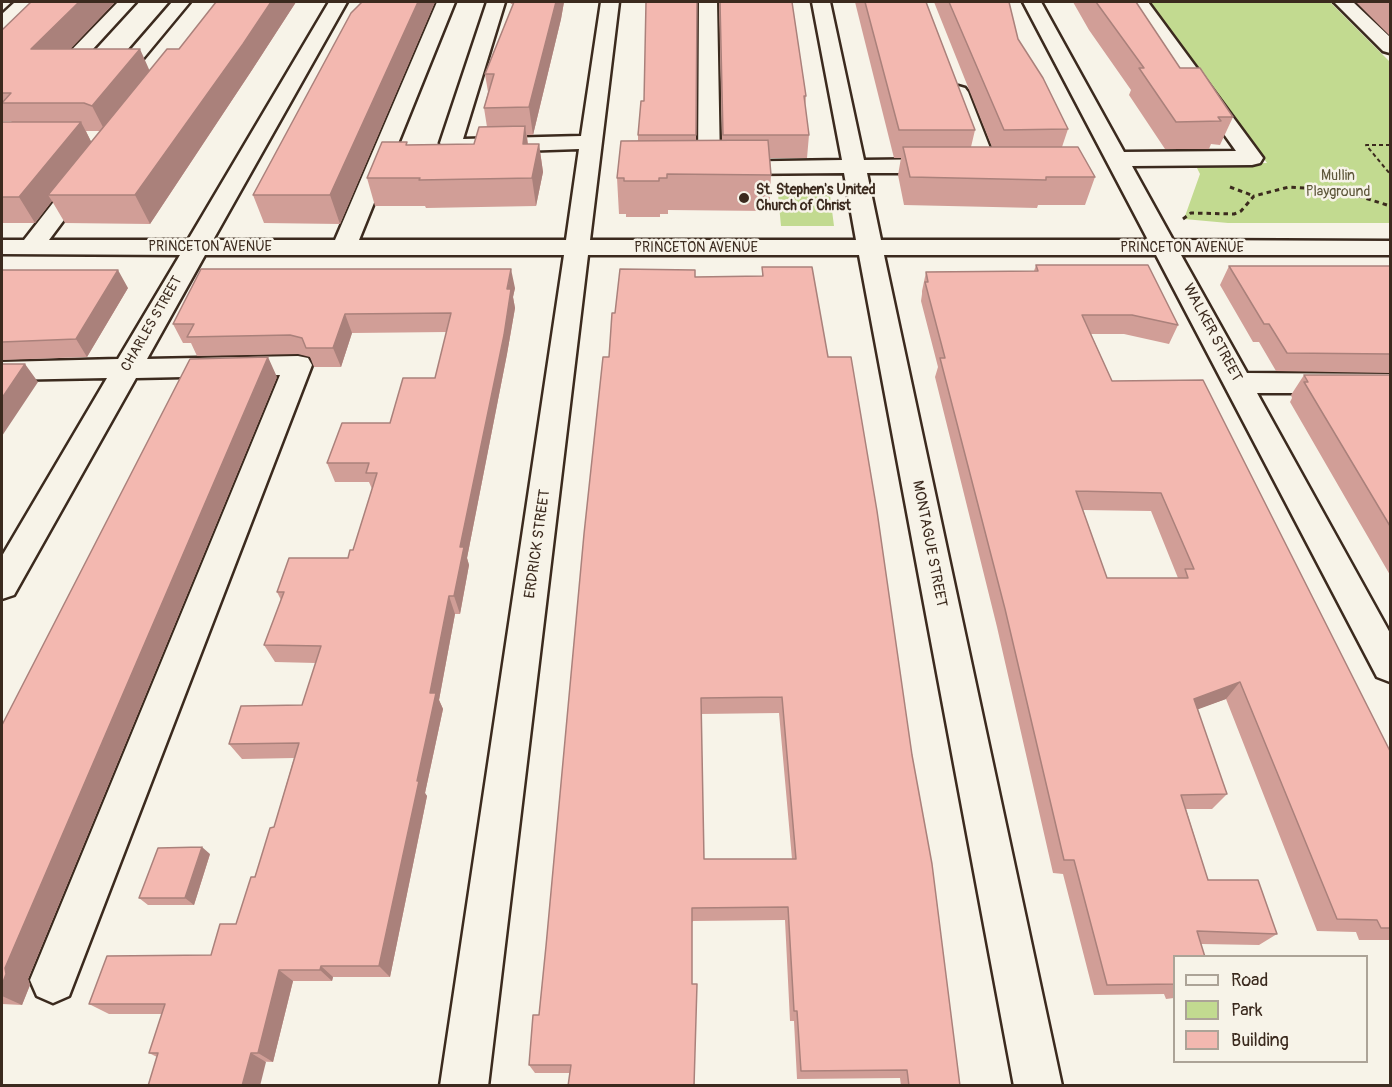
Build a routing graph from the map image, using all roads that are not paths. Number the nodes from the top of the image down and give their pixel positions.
1 (24, 2) edge
2 (127, 2) edge
3 (181, 2) edge
4 (338, 2) edge
5 (446, 2) edge
6 (496, 2) edge
7 (610, 2) edge
8 (708, 2) edge
9 (821, 2) edge
10 (1032, 2) edge
11 (1139, 2) edge
12 (1343, 2) edge
13 (2, 24) edge
14 (1390, 47) edge
15 (953, 78) edge
16 (597, 159) junction
17 (437, 160) edge
18 (97, 162) edge
19 (1113, 163) junction
20 (854, 166) junction
21 (986, 166) junction
22 (1009, 166) edge
23 (685, 167) edge
24 (709, 167) junction
25 (2, 247) edge
26 (31, 247) junction
27 (344, 247) junction
28 (579, 247) junction
29 (196, 248) junction
30 (1166, 248) junction
31 (1390, 248) edge
32 (870, 249) junction
33 (126, 369) junction
34 (2, 371) edge
35 (1238, 383) junction
36 (1390, 383) edge
37 (2, 585) edge
38 (1390, 666) edge
39 (53, 980) dead end
40 (464, 1086) edge
41 (1038, 1086) edge

1 - 13 street
2 - 3 street
4 - 29 street, CHARLES STREET
5 - 27 street
6 - 16 street
7 - 16 street, ERDRICK STREET
8 - 24 street
9 - 20 street, MONTAGUE STREET
10 - 19 street, WALKER STREET
11 - 19 street
12 - 14 street
15 - 21 street
16 - 17 street
16 - 28 street, ERDRICK STREET
18 - 26 street
19 - 30 street, WALKER STREET
20 - 21 street
20 - 24 street
20 - 32 street, MONTAGUE STREET
21 - 22 street
23 - 24 street
25 - 26 street, PRINCETON AVENUE
26 - 29 street, PRINCETON AVENUE
27 - 28 street, PRINCETON AVENUE
27 - 29 street, PRINCETON AVENUE
28 - 32 street, PRINCETON AVENUE
28 - 40 street, ERDRICK STREET
29 - 33 street, CHARLES STREET
30 - 31 street, PRINCETON AVENUE
30 - 32 street, PRINCETON AVENUE
30 - 35 street, WALKER STREET
32 - 41 street, MONTAGUE STREET
33 - 34 street
33 - 37 street, CHARLES STREET
33 - 39 street
35 - 36 street
35 - 38 street, WALKER STREET

